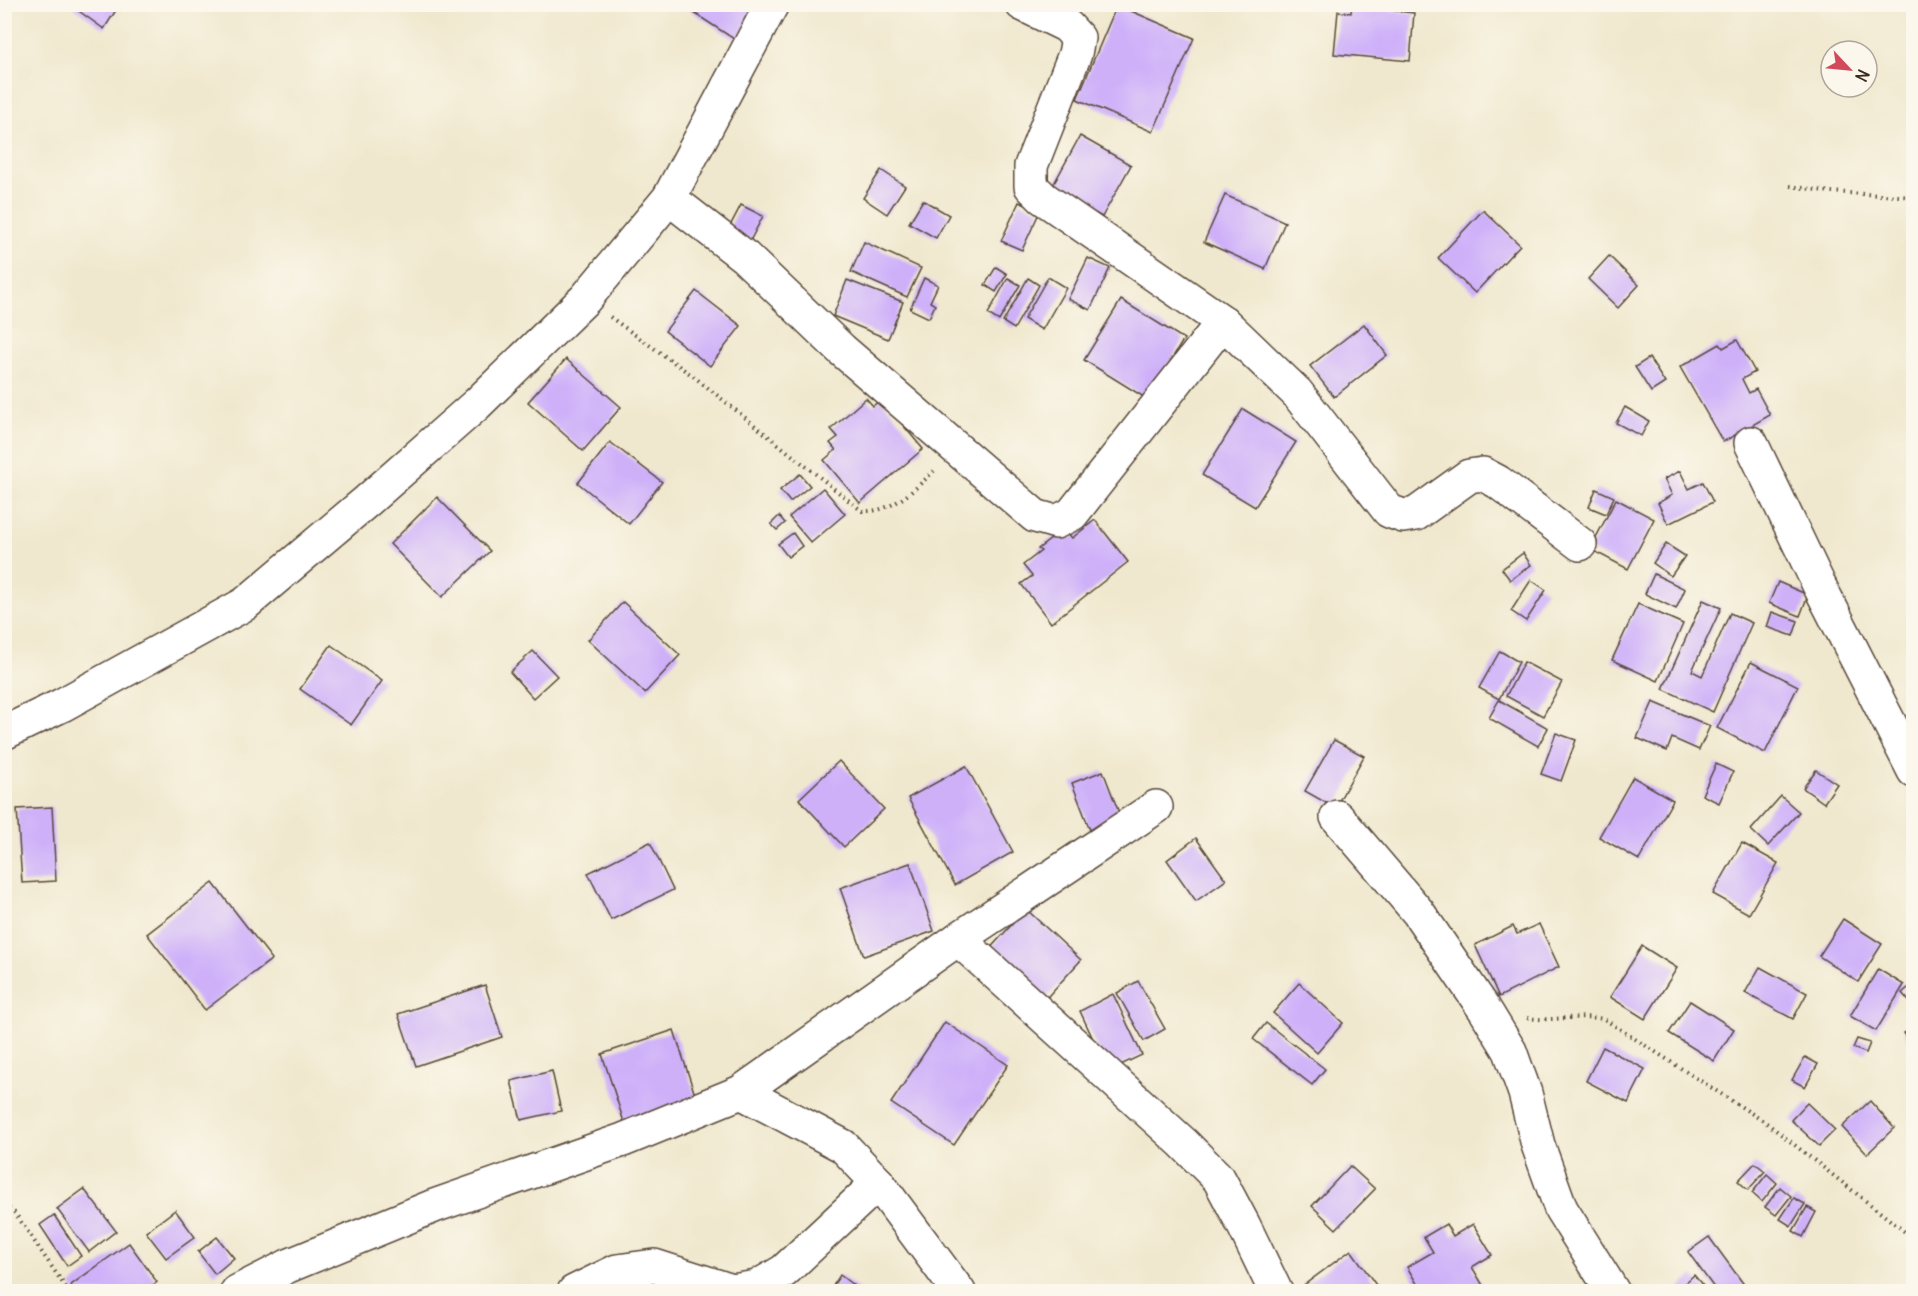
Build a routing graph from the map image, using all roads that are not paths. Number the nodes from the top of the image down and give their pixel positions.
1 (772, 4) edge
2 (1022, 4) edge
3 (669, 198) junction
4 (1223, 322) junction
5 (1751, 442) dead end
6 (1580, 544) dead end
7 (4, 733) edge
8 (1914, 771) edge
9 (1156, 807) dead end
10 (1337, 817) dead end
11 (958, 939) junction
12 (741, 1092) junction
13 (878, 1183) junction
14 (237, 1292) edge
15 (574, 1292) edge
16 (959, 1292) edge
17 (1276, 1292) edge
18 (1613, 1292) edge

1 - 3 street
2 - 4 street
3 - 4 street
3 - 7 street
4 - 6 street
5 - 8 street
9 - 11 street
10 - 18 street
11 - 12 street
11 - 17 street
12 - 13 street
12 - 14 street
13 - 15 street
13 - 16 street

